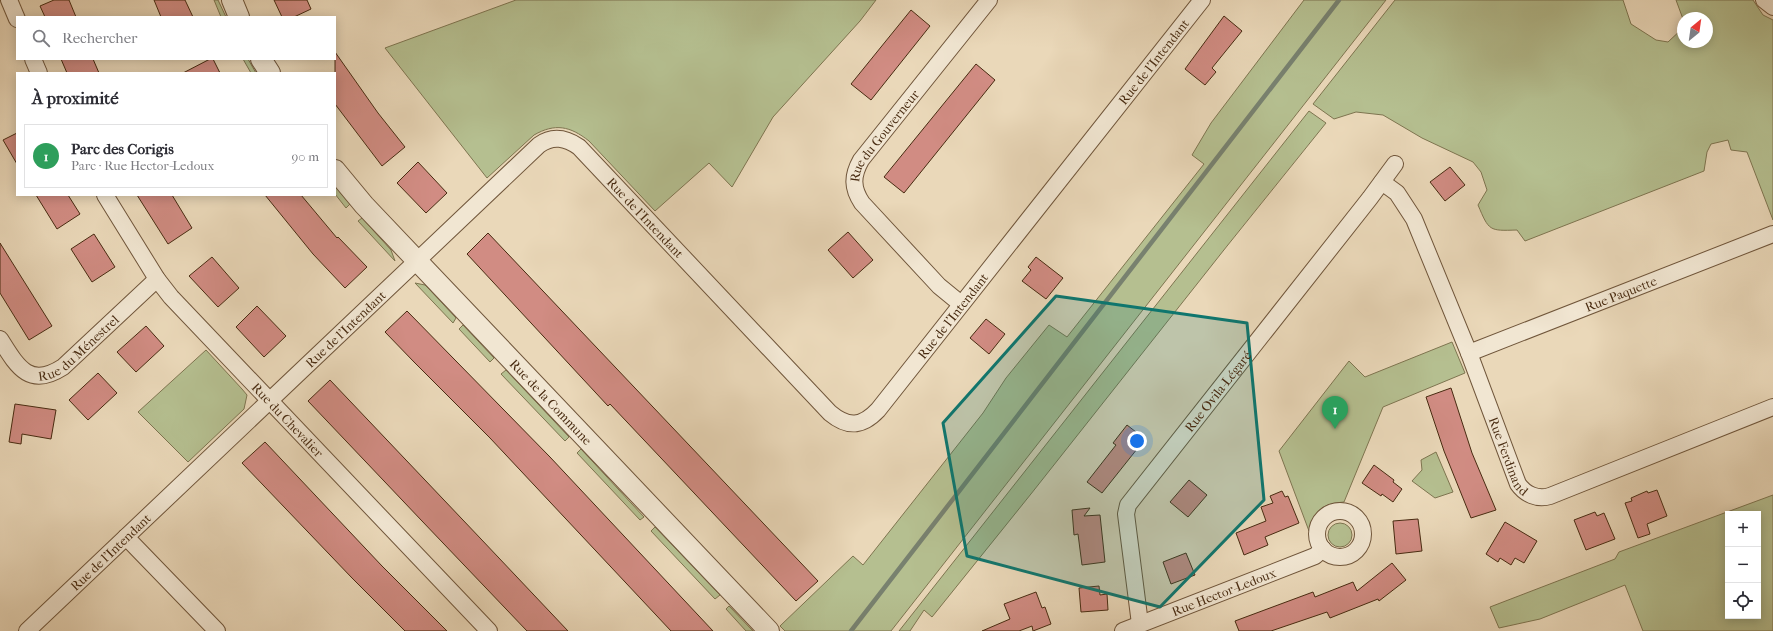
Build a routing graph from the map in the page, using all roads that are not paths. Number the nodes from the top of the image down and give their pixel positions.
1 (10, 0) edge
2 (232, 0) edge
3 (989, 0) edge
4 (1202, 0) edge
5 (1764, 0) edge
6 (1773, 7) edge
7 (16, 16) edge
8 (239, 16) edge
9 (33, 60) edge
10 (262, 60) edge
11 (39, 72) edge
12 (269, 72) edge
13 (1395, 164) dead end
14 (336, 171) edge
15 (1382, 182) junction
16 (106, 196) edge
17 (1773, 234) edge
18 (417, 261) junction
19 (157, 279) junction
20 (961, 304) junction
21 (0, 339) edge
22 (1469, 353) junction
23 (269, 400) junction
24 (1773, 407) edge
25 (126, 537) junction
26 (1323, 549) dead end
27 (1140, 624) junction
28 (27, 631) edge
29 (218, 631) edge
30 (489, 631) edge
31 (770, 631) edge
32 (1123, 631) edge

1 - 7 street
2 - 8 street
3 - 20 street, Rue du Gouverneur
4 - 20 street, Rue de l'Intendant
5 - 6 street
9 - 11 street
10 - 12 street
13 - 15 street, Rue Ovila-Légaré
14 - 18 street, Rue de la Commune
15 - 22 street, Rue Ferdinand
15 - 27 street, Rue Ovila-Légaré
16 - 19 street, Rue du Chevalier
17 - 22 street, Rue Paquette
18 - 20 street, Rue de l'Intendant
18 - 23 street, Rue de l'Intendant
18 - 31 street, Rue de la Commune
19 - 21 street, Rue du Ménestrel
19 - 23 street, Rue du Chevalier
22 - 24 street, Rue Ferdinand
23 - 25 street, Rue de l'Intendant
23 - 30 street, Rue du Chevalier
25 - 28 street, Rue de l'Intendant
25 - 29 street
26 - 27 street, Rue Hector-Ledoux
27 - 32 street, Rue Hector-Ledoux

